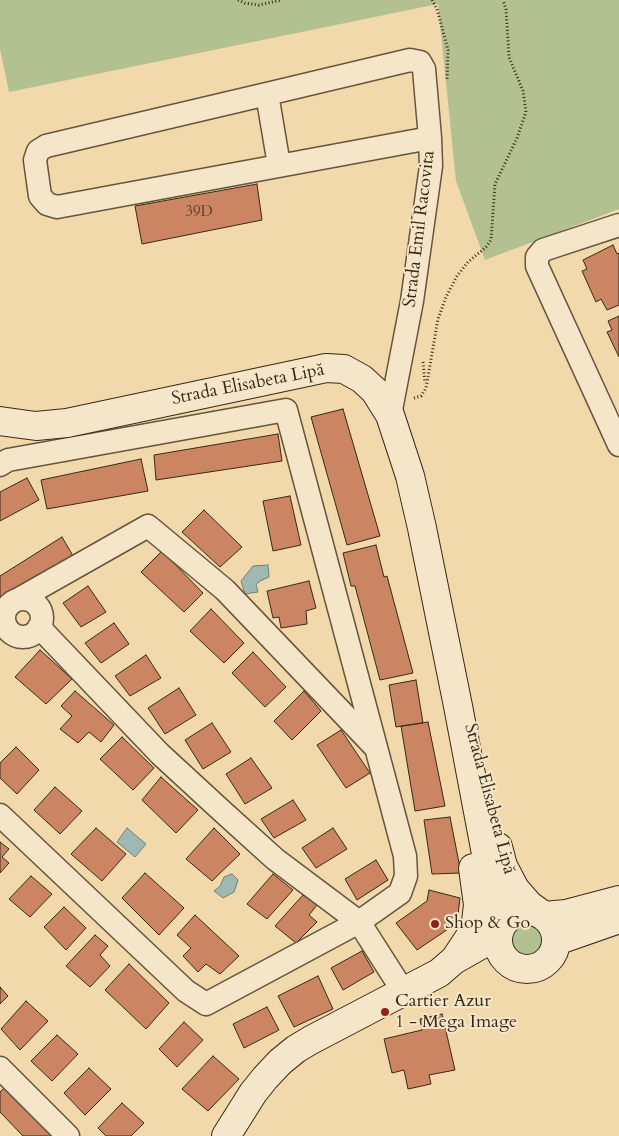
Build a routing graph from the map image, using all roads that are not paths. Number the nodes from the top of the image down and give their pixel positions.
1 (267, 94) junction
2 (430, 138) junction
3 (279, 165) junction
4 (619, 225) edge
5 (392, 406) junction
6 (0, 421) edge
7 (619, 445) edge
8 (0, 465) edge
9 (19, 599) junction
10 (39, 628) junction
11 (4, 631) edge
12 (458, 706) junction
13 (376, 749) junction
14 (0, 815) edge
15 (619, 900) edge
16 (542, 915) junction
17 (619, 919) edge
18 (359, 922) junction
19 (502, 937) junction
20 (556, 941) junction
21 (446, 966) junction
22 (403, 991) junction
23 (0, 1068) edge
24 (68, 1136) edge
25 (226, 1136) edge

1 - 2 street, Strada Emil Racovita
1 - 3 street
1 - 3 street
2 - 3 street
2 - 5 street, Strada Emil Racovita
4 - 7 street
5 - 6 street, Strada Elisabeta Lipă
5 - 12 street, Strada Elisabeta Lipă
8 - 13 street
9 - 10 street
9 - 11 street
9 - 13 street
10 - 11 street
10 - 18 street
12 - 16 street, Strada Elisabeta Lipă
12 - 19 street, Strada Elisabeta Lipă
12 - 21 street
13 - 18 street
14 - 18 street
15 - 16 street
16 - 19 street
16 - 20 street
17 - 20 street
18 - 22 street
19 - 20 street
19 - 21 street
21 - 22 street
22 - 25 street
23 - 24 street

